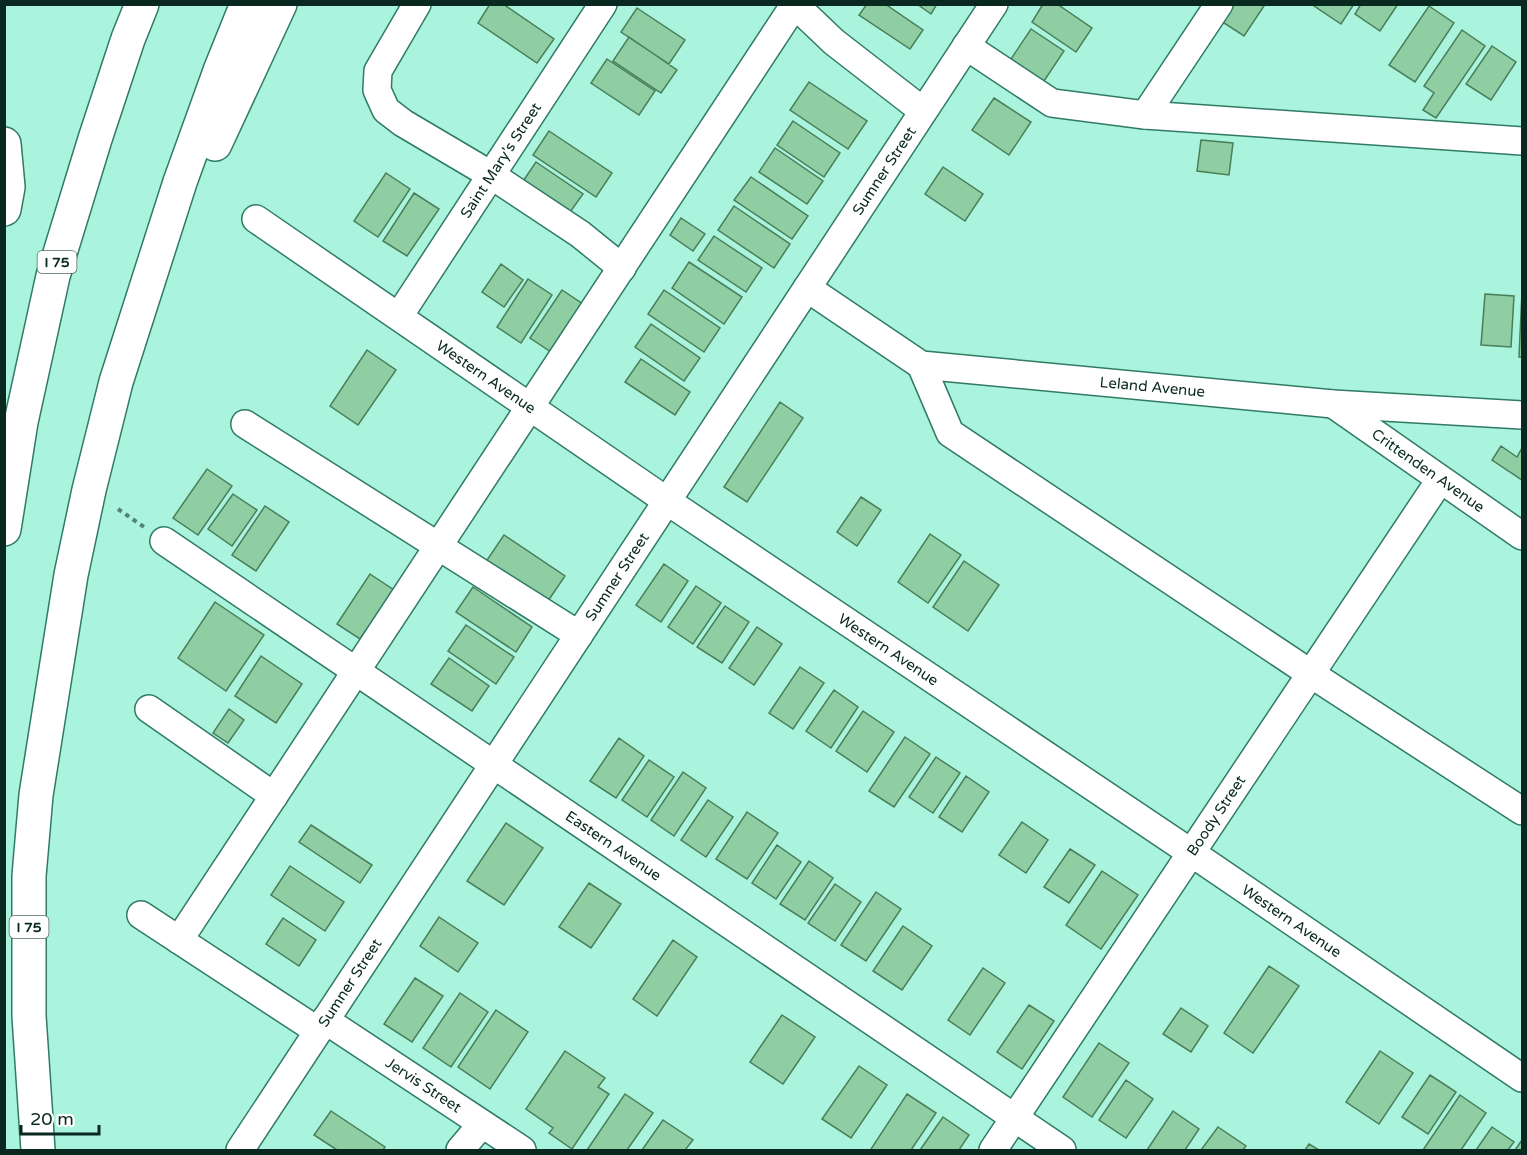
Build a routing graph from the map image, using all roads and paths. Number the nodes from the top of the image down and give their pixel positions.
1 (142, 4) edge
2 (247, 4) edge
3 (280, 4) edge
4 (417, 4) edge
5 (603, 4) edge
6 (994, 4) edge
7 (1219, 4) edge
8 (795, 5) edge
9 (966, 46) junction
10 (923, 111) junction
11 (1145, 115) junction
12 (1522, 141) edge
13 (4, 144) edge
14 (491, 175) junction
15 (4, 209) edge
16 (256, 219) dead end
17 (622, 268) junction
18 (807, 288) junction
19 (399, 316) junction
20 (921, 365) junction
21 (116, 382) junction
22 (1333, 404) junction
23 (531, 407) junction
24 (1522, 415) edge
25 (245, 424) dead end
26 (1440, 480) junction
27 (667, 501) junction
28 (4, 529) edge
29 (1522, 536) edge
30 (164, 541) dead end
31 (439, 547) junction
32 (579, 635) junction
33 (356, 672) junction
34 (1311, 674) junction
35 (149, 709) dead end
36 (492, 766) junction
37 (274, 796) junction
38 (1522, 811) edge
39 (1192, 853) junction
40 (141, 915) dead end
41 (180, 940) junction
42 (321, 1026) junction
43 (1522, 1078) edge
44 (1014, 1119) junction
45 (482, 1124) junction
46 (38, 1150) edge
47 (240, 1150) edge
48 (460, 1150) edge
49 (522, 1150) edge
50 (993, 1150) edge
51 (1062, 1150) edge

1 - 28 highway, I 75
2 - 21 highway, I 75
3 - 21 highway
4 - 14 street
5 - 14 street, Saint Mary's Street
6 - 9 street, Sumner Street
7 - 11 street
8 - 10 street
8 - 17 street
9 - 10 street, Sumner Street
9 - 11 street
10 - 18 street, Sumner Street
11 - 12 street
13 - 15 highway
14 - 17 street
14 - 19 street, Saint Mary's Street
16 - 19 street, Western Avenue
17 - 23 street
18 - 20 street, Leland Avenue
18 - 27 street, Sumner Street
19 - 23 street, Western Avenue
20 - 22 street, Leland Avenue
20 - 34 street
21 - 46 highway, I 75
22 - 24 street, Leland Avenue
22 - 26 street, Crittenden Avenue
23 - 27 street, Western Avenue
23 - 31 street
25 - 31 street
26 - 29 street, Crittenden Avenue
26 - 34 street, Boody Street
27 - 32 street, Sumner Street
27 - 39 street, Western Avenue
30 - 33 street, Eastern Avenue
31 - 32 street
31 - 33 street
32 - 36 street, Sumner Street
33 - 36 street, Eastern Avenue
33 - 37 street
34 - 38 street
34 - 39 street, Boody Street
35 - 37 street
36 - 42 street, Sumner Street
36 - 44 street, Eastern Avenue
37 - 41 street
39 - 43 street, Western Avenue
39 - 44 street, Boody Street
40 - 41 street, Jervis Street
41 - 42 street, Jervis Street
42 - 45 street, Jervis Street
42 - 47 street, Sumner Street
44 - 50 street, Boody Street
44 - 51 street, Eastern Avenue
45 - 48 street
45 - 49 street, Jervis Street

